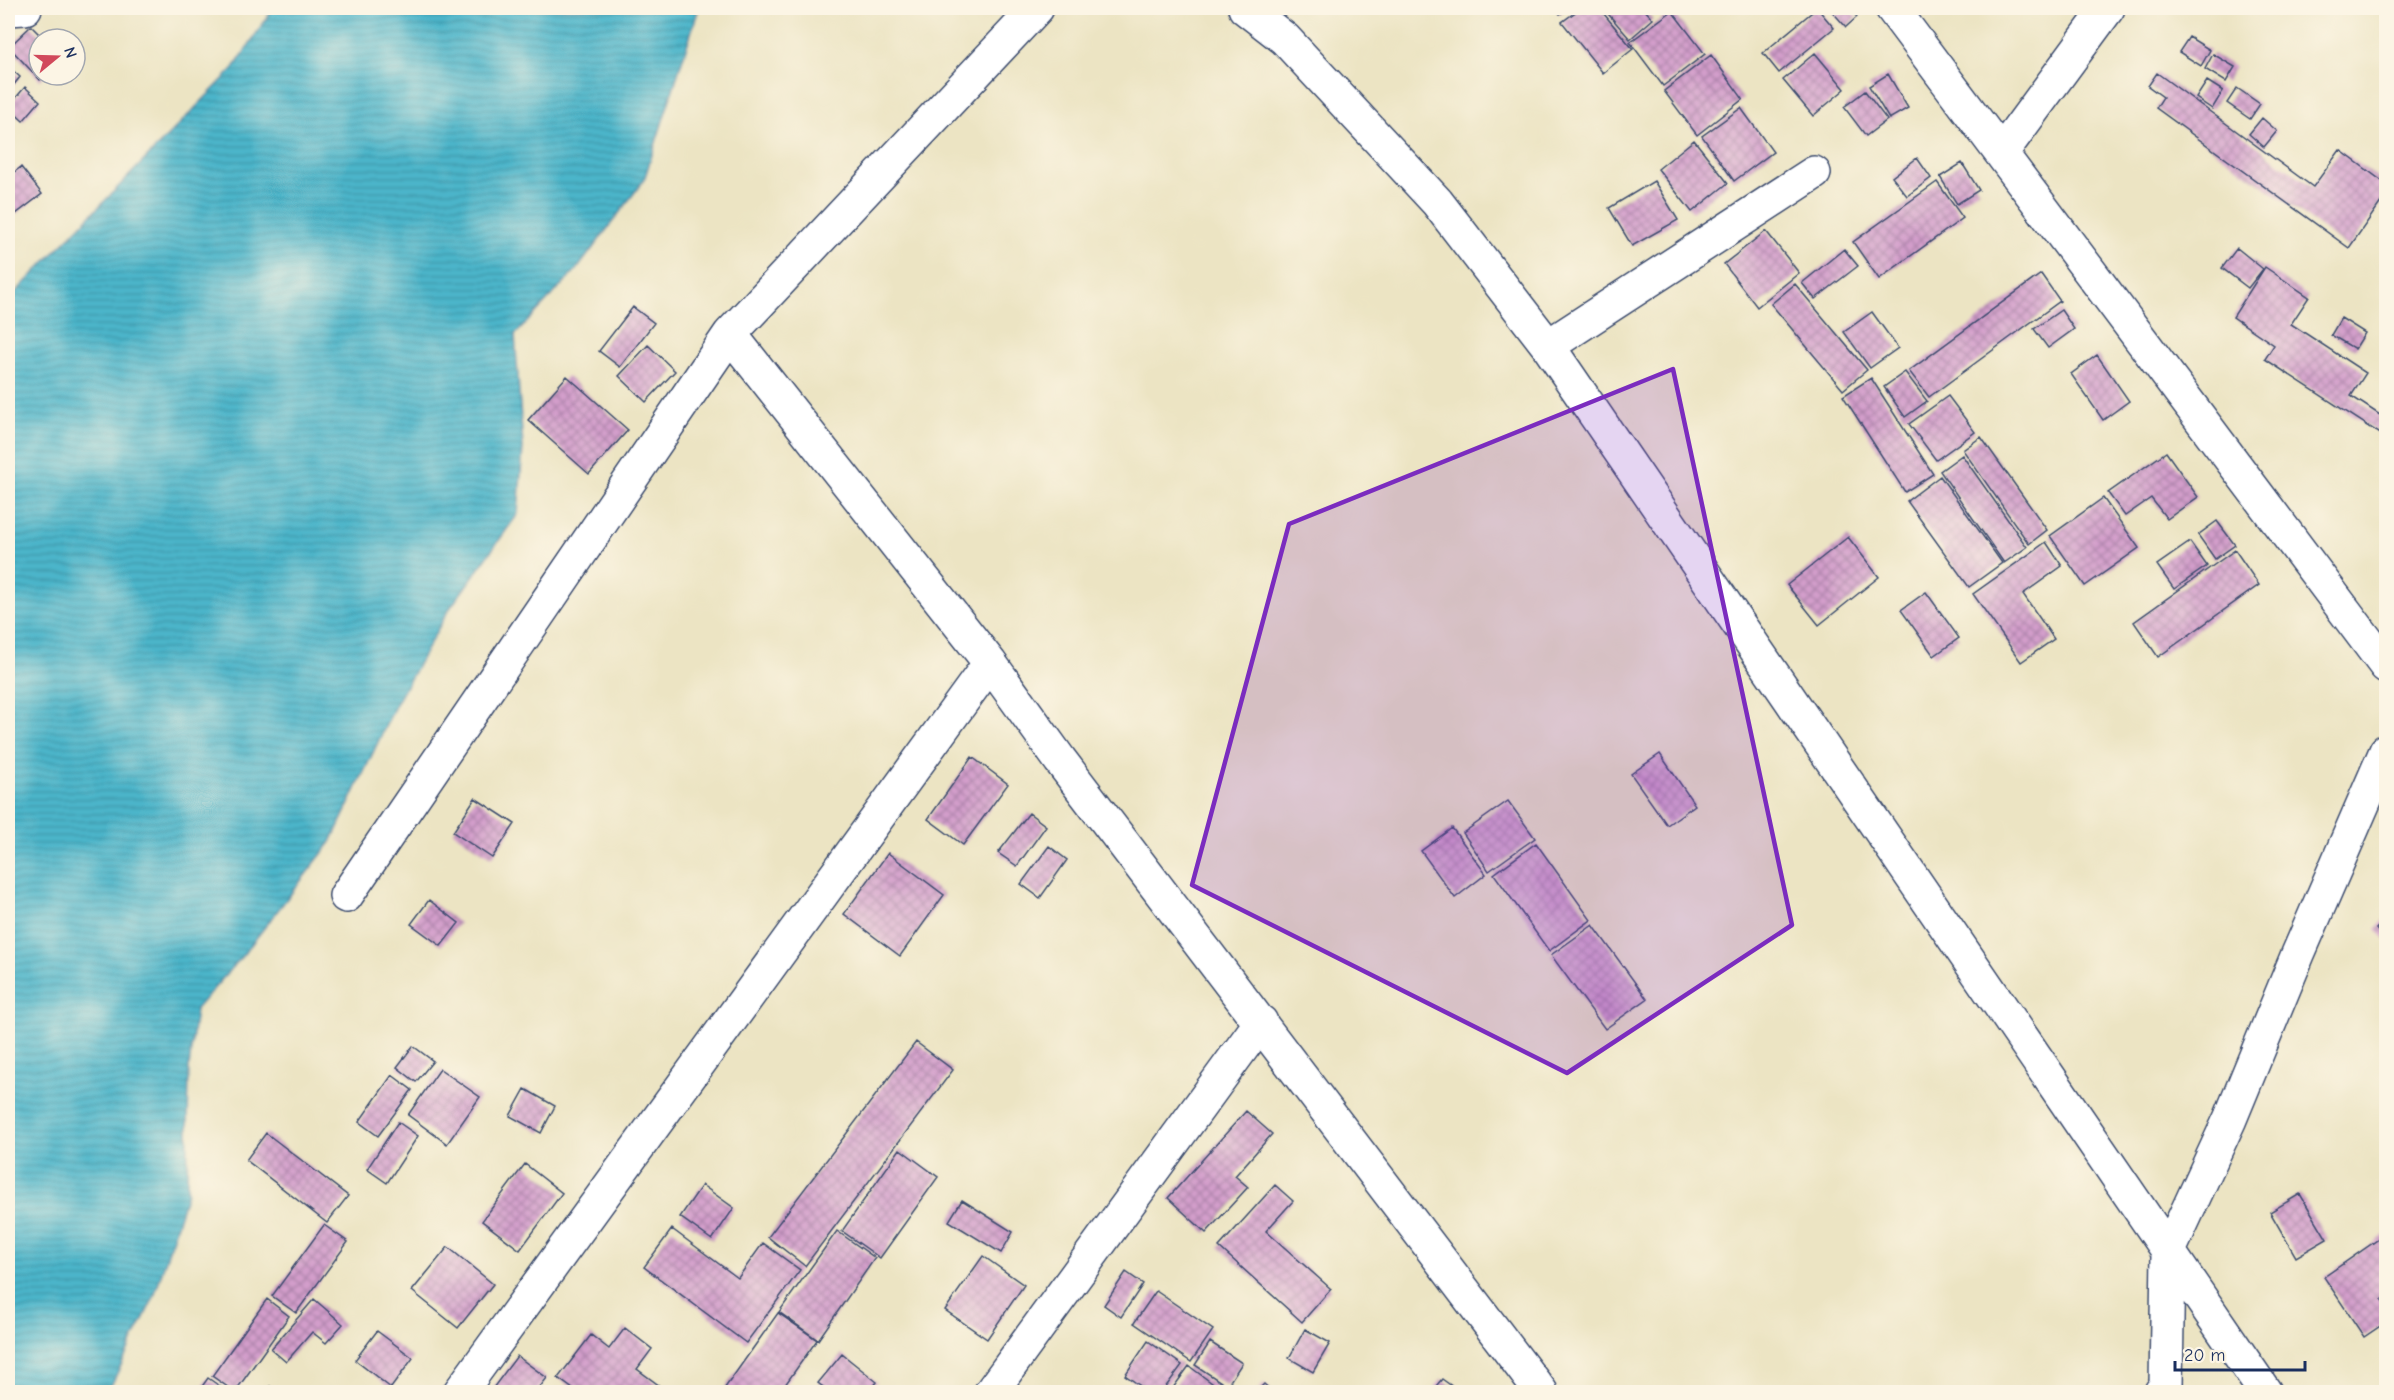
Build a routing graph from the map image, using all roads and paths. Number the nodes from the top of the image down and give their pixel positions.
1 (25, 8) edge
2 (1038, 8) edge
3 (1245, 8) edge
4 (1892, 8) edge
5 (2108, 8) edge
6 (8, 9) edge
7 (2002, 152) junction
8 (1814, 172) dead end
9 (730, 334) junction
10 (1548, 346) junction
11 (990, 663) junction
12 (2386, 666) edge
13 (2386, 751) edge
14 (346, 896) dead end
15 (1261, 1022) junction
16 (2168, 1253) junction
17 (460, 1392) edge
18 (991, 1392) edge
19 (1541, 1392) edge
20 (2161, 1392) edge
21 (2265, 1392) edge

1 - 6 street
2 - 9 street
3 - 10 street
4 - 7 street
5 - 7 street
7 - 12 street
8 - 10 street
9 - 11 street
9 - 14 street
10 - 16 street
11 - 15 street
11 - 17 street
13 - 16 street
15 - 18 street
15 - 19 street
16 - 20 street
16 - 21 street

